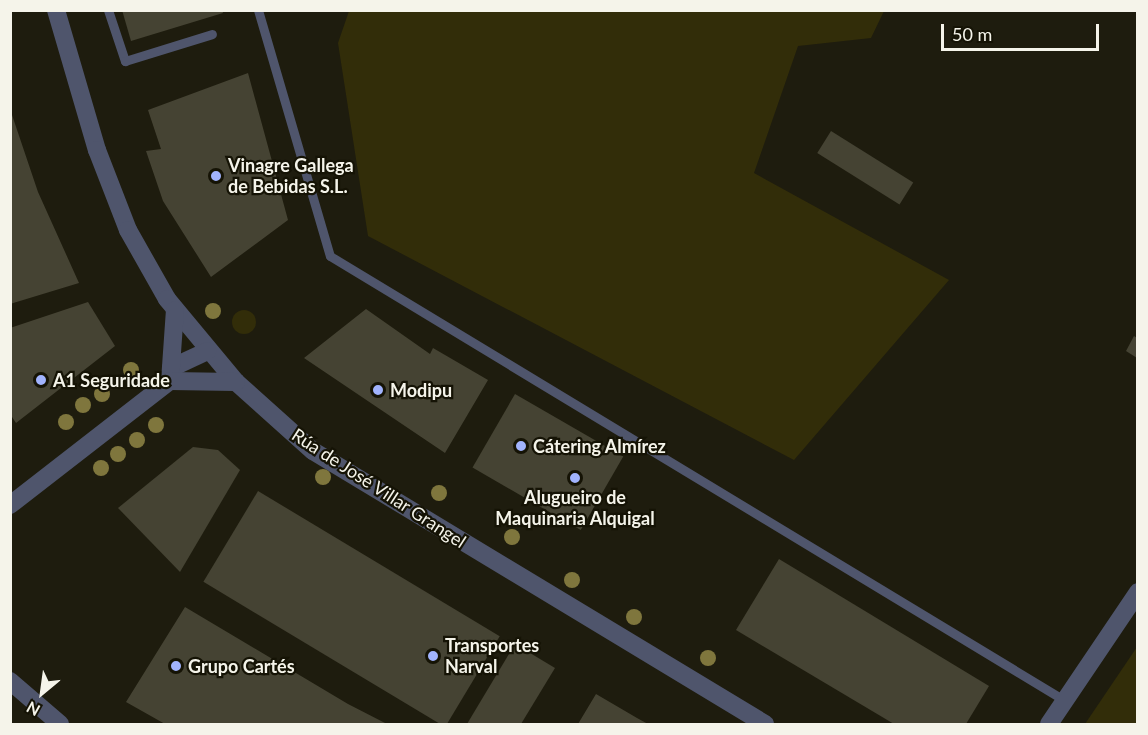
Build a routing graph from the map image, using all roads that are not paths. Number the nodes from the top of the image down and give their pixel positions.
1 (56, 10) edge
2 (108, 10) edge
3 (258, 10) edge
4 (212, 34) dead end
5 (175, 310) junction
6 (207, 351) junction
7 (175, 376) junction
8 (236, 382) junction
9 (10, 505) edge
10 (1137, 592) edge
11 (10, 681) edge
12 (1064, 700) junction
13 (60, 724) edge
14 (765, 724) edge
15 (1049, 724) edge

1 - 5 street, Rúa de José Villar Grangel
2 - 4 lane
3 - 12 lane
5 - 6 street, Rúa de José Villar Grangel
5 - 7 street
6 - 7 street
6 - 8 street, Rúa de José Villar Grangel
7 - 8 street
7 - 9 street
8 - 14 street, Rúa de José Villar Grangel
10 - 12 street
11 - 13 street
12 - 15 street

